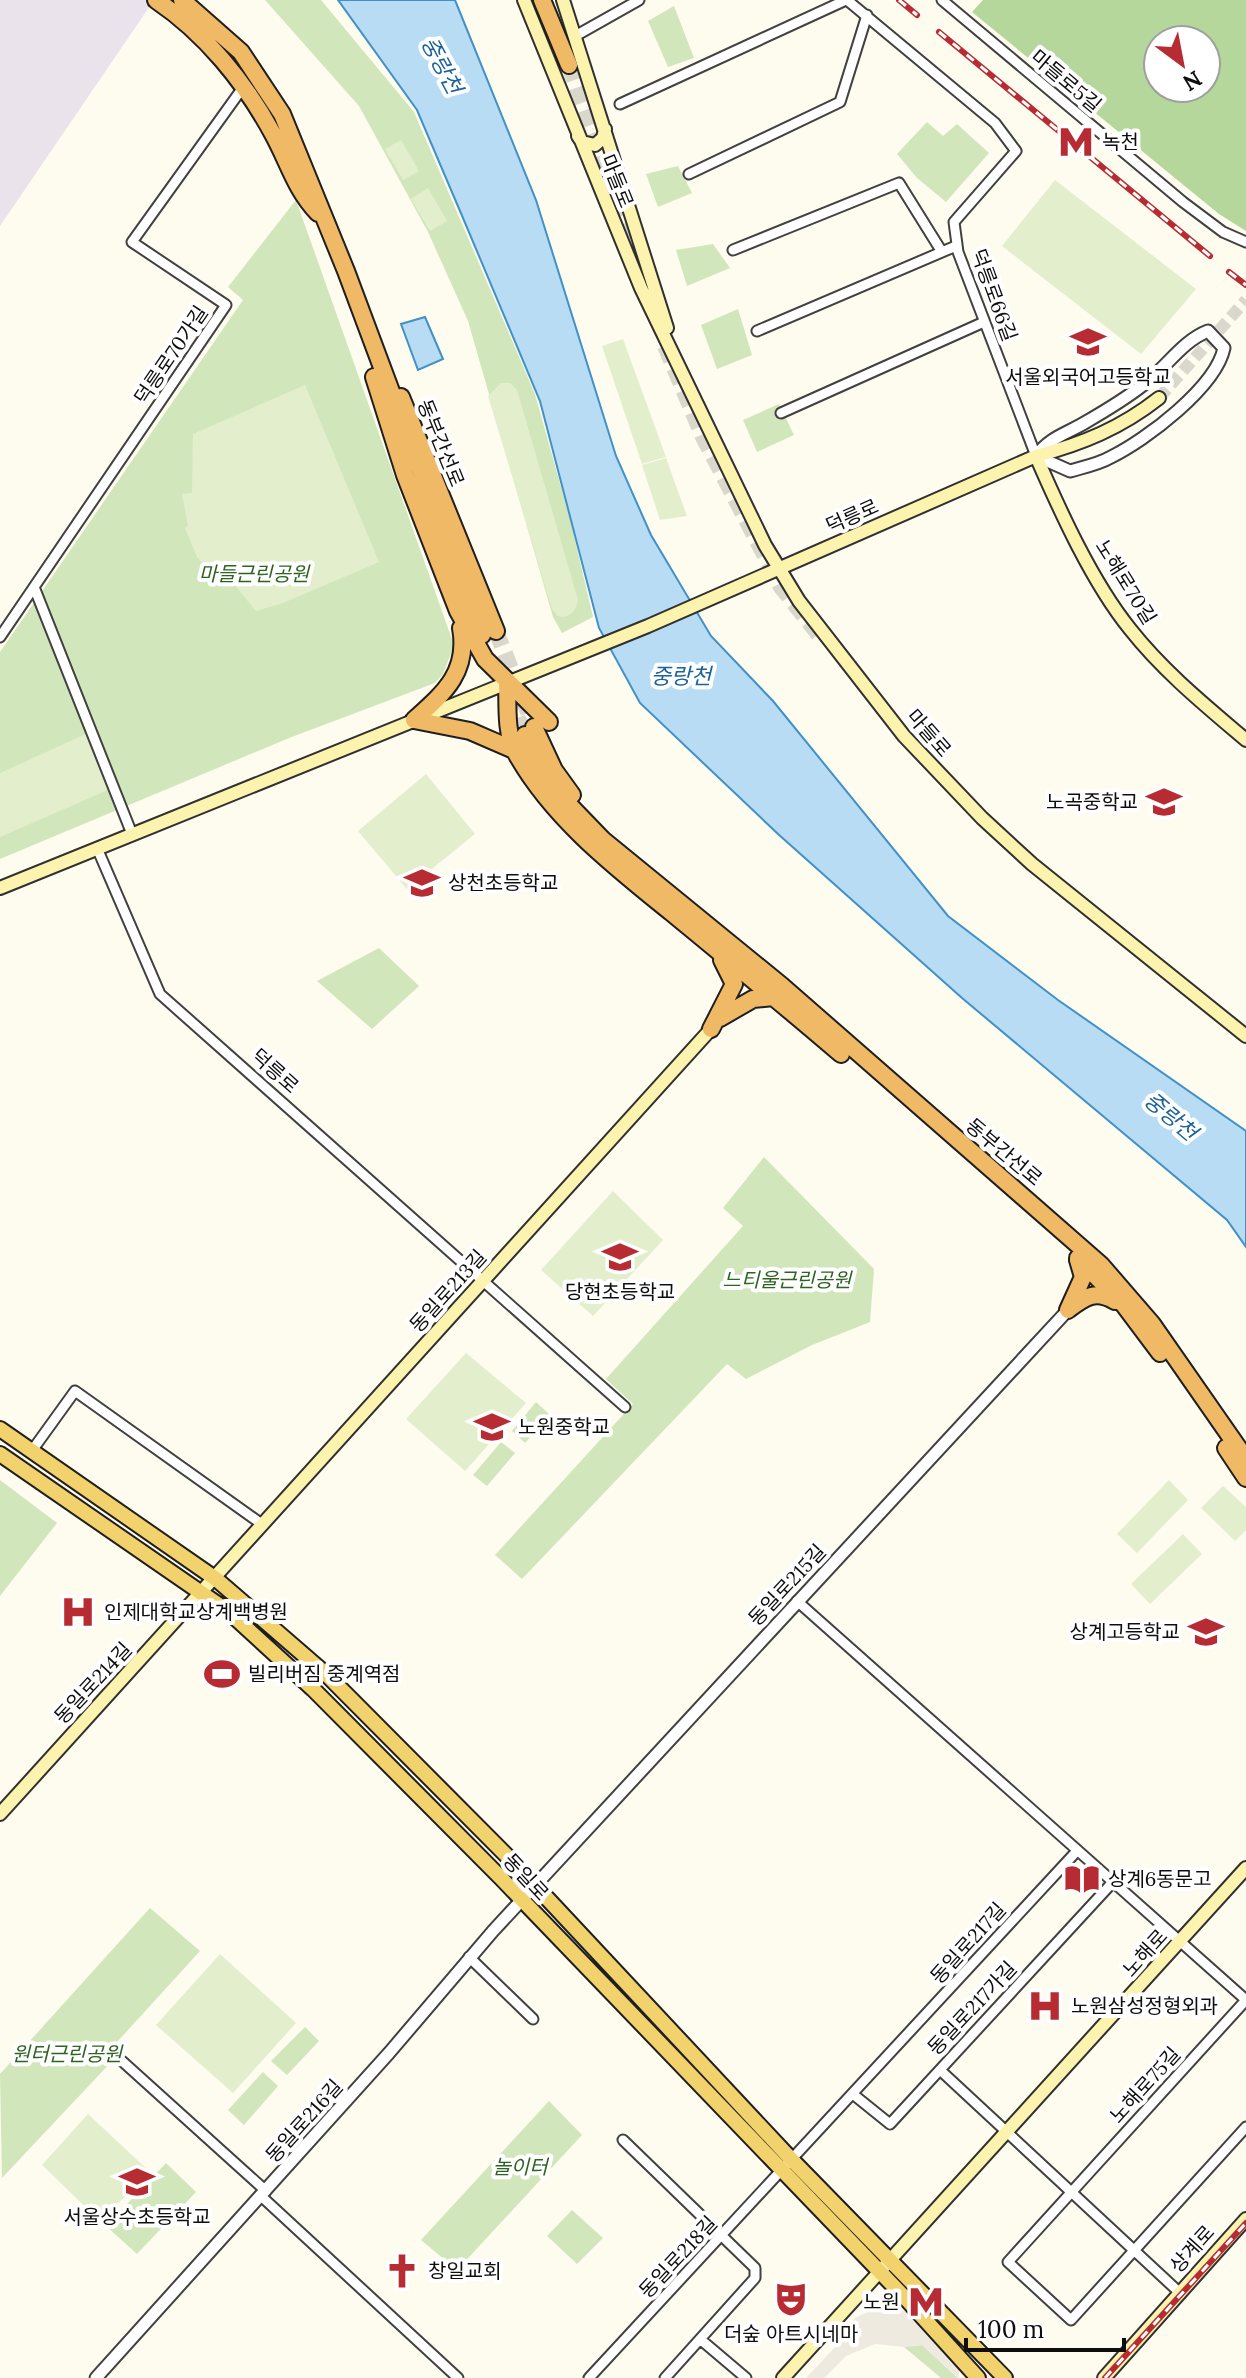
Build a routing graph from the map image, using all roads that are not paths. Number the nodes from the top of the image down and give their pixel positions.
1 (156, 0) edge
2 (182, 0) edge
3 (524, 0) edge
4 (542, 0) edge
5 (563, 0) edge
6 (639, 0) edge
7 (846, 0) edge
8 (942, 0) edge
9 (867, 15) junction
10 (577, 35) junction
11 (569, 65) tunnel mouth
12 (244, 86) junction
13 (620, 104) dead end
14 (605, 128) junction
15 (576, 133) junction
16 (689, 174) dead end
17 (325, 220) junction
18 (1246, 242) edge
19 (956, 246) junction
20 (733, 250) dead end
21 (942, 252) junction
22 (346, 271) junction
23 (357, 309) junction
24 (984, 322) junction
25 (757, 331) dead end
26 (681, 373) junction
27 (1159, 398) tunnel mouth
28 (781, 413) dead end
29 (1036, 456) junction
30 (779, 570) junction
31 (34, 587) junction
32 (458, 611) junction
33 (0, 637) edge
34 (507, 681) junction
35 (414, 720) junction
36 (536, 728) junction
37 (1246, 740) edge
38 (514, 750) junction
39 (132, 834) junction
40 (97, 848) junction
41 (613, 848) junction
42 (0, 888) edge
43 (647, 894) junction
44 (696, 914) junction
45 (715, 940) junction
46 (774, 997) junction
47 (711, 1029) junction
48 (1246, 1036) edge
49 (932, 1118) junction
50 (1044, 1213) junction
51 (1078, 1258) junction
52 (482, 1284) junction
53 (1124, 1305) junction
54 (1068, 1310) junction
55 (625, 1407) dead end
56 (0, 1429) edge
57 (31, 1452) junction
58 (0, 1454) edge
59 (1246, 1459) edge
60 (1246, 1478) edge
61 (263, 1525) junction
62 (216, 1579) junction
63 (203, 1593) junction
64 (797, 1601) junction
65 (0, 1814) edge
66 (1076, 1852) junction
67 (1246, 1868) edge
68 (1112, 1883) junction
69 (535, 1885) junction
70 (521, 1900) junction
71 (1182, 1942) junction
72 (469, 1957) junction
73 (1246, 2000) edge
74 (533, 2019) dead end
75 (122, 2061) dead end
76 (940, 2070) junction
77 (854, 2095) junction
78 (1246, 2127) edge
79 (1006, 2133) junction
80 (623, 2140) dead end
81 (790, 2158) junction
82 (780, 2171) junction
83 (1070, 2193) junction
84 (263, 2194) junction
85 (1246, 2219) edge
86 (722, 2237) junction
87 (1132, 2249) junction
88 (893, 2261) junction
89 (880, 2274) junction
90 (1180, 2293) junction
91 (700, 2339) junction
92 (96, 2378) edge
93 (458, 2378) edge
94 (589, 2378) edge
95 (665, 2378) edge
96 (746, 2378) edge
97 (783, 2378) edge
98 (978, 2378) edge
99 (1005, 2378) edge
100 (1104, 2378) edge

1 - 12 highway
2 - 17 highway, 동부간선로
3 - 15 main road, 마들로
4 - 11 highway
5 - 10 main road, 마들로
6 - 10 street
7 - 9 street, 덕릉로66길
7 - 13 street
8 - 18 street, 마들로5길
9 - 16 street
9 - 19 street, 덕릉로66길
10 - 14 main road, 마들로
12 - 17 highway
12 - 31 street, 덕릉로70가길
14 - 15 main road
14 - 26 main road, 마들로
15 - 26 main road, 마들로
17 - 22 highway, 동부간선로
19 - 21 street
19 - 24 street, 덕릉로66길
20 - 21 street
21 - 25 street
22 - 23 highway, 동부간선로
22 - 23 highway, 동부간선로
23 - 32 highway
24 - 28 street
24 - 29 street, 덕릉로66길
26 - 30 main road, 마들로
27 - 29 main road, 덕릉로
29 - 29 street
29 - 30 main road, 덕릉로
29 - 37 main road, 노해로70길
30 - 34 main road, 덕릉로
30 - 48 main road, 마들로
31 - 33 street, 덕릉로70가길
31 - 39 street
32 - 34 highway
32 - 35 highway
34 - 35 main road, 덕릉로
34 - 36 highway
34 - 38 highway
35 - 38 highway
35 - 39 main road, 덕릉로
36 - 38 highway
36 - 41 highway, 동부간선로
36 - 44 highway, 동부간선로
38 - 43 highway
39 - 40 main road, 덕릉로
40 - 42 main road, 덕릉로
40 - 52 street, 덕릉로
41 - 43 highway
41 - 44 highway, 동부간선로
43 - 45 highway
44 - 45 highway, 동부간선로
45 - 46 highway
45 - 47 highway
45 - 49 highway, 동부간선로
46 - 47 highway
46 - 49 highway
47 - 52 main road, 동일로213길
49 - 50 highway, 동부간선로
50 - 51 highway
50 - 59 highway, 동부간선로
51 - 53 highway
51 - 54 highway
52 - 55 street, 덕릉로
52 - 61 main road, 동일로213길
53 - 54 highway
53 - 60 highway
54 - 64 street, 동일로215길
56 - 57 main road, 동일로
57 - 61 street
57 - 62 main road, 동일로
58 - 63 main road, 동일로
61 - 62 main road, 동일로213길
62 - 63 main road, 동일로214길
62 - 69 main road, 동일로
63 - 65 main road, 동일로214길
63 - 70 main road, 동일로
64 - 66 street
64 - 69 street, 동일로215길
66 - 68 street
66 - 77 street, 동일로217길
67 - 71 main road, 노해로
68 - 71 street
68 - 76 street, 동일로217가길
69 - 70 street, 동일로216길
69 - 81 main road, 동일로
70 - 72 street, 동일로216길
70 - 82 main road, 동일로
71 - 73 street, 노해로75길
71 - 79 main road, 노해로
72 - 74 street
72 - 84 street, 동일로216길
73 - 83 street, 노해로75길
75 - 84 street
76 - 77 street, 동일로217가길
76 - 79 street
77 - 81 street, 동일로217길
78 - 87 street
79 - 83 street
79 - 88 main road, 노해로
80 - 86 street
81 - 82 street, 동일로218길
81 - 88 main road, 동일로
82 - 86 street, 동일로218길
82 - 89 main road, 동일로
83 - 87 street
83 - 87 street, 노해로75길
84 - 92 street, 동일로216길
84 - 93 street
85 - 90 main road, 상계로
86 - 91 street
86 - 94 street, 동일로218길
87 - 90 street
88 - 89 main road, 노해로
88 - 99 main road, 동일로
89 - 97 main road, 노해로
89 - 98 main road, 동일로
90 - 100 main road, 상계로
91 - 95 street
91 - 96 street

